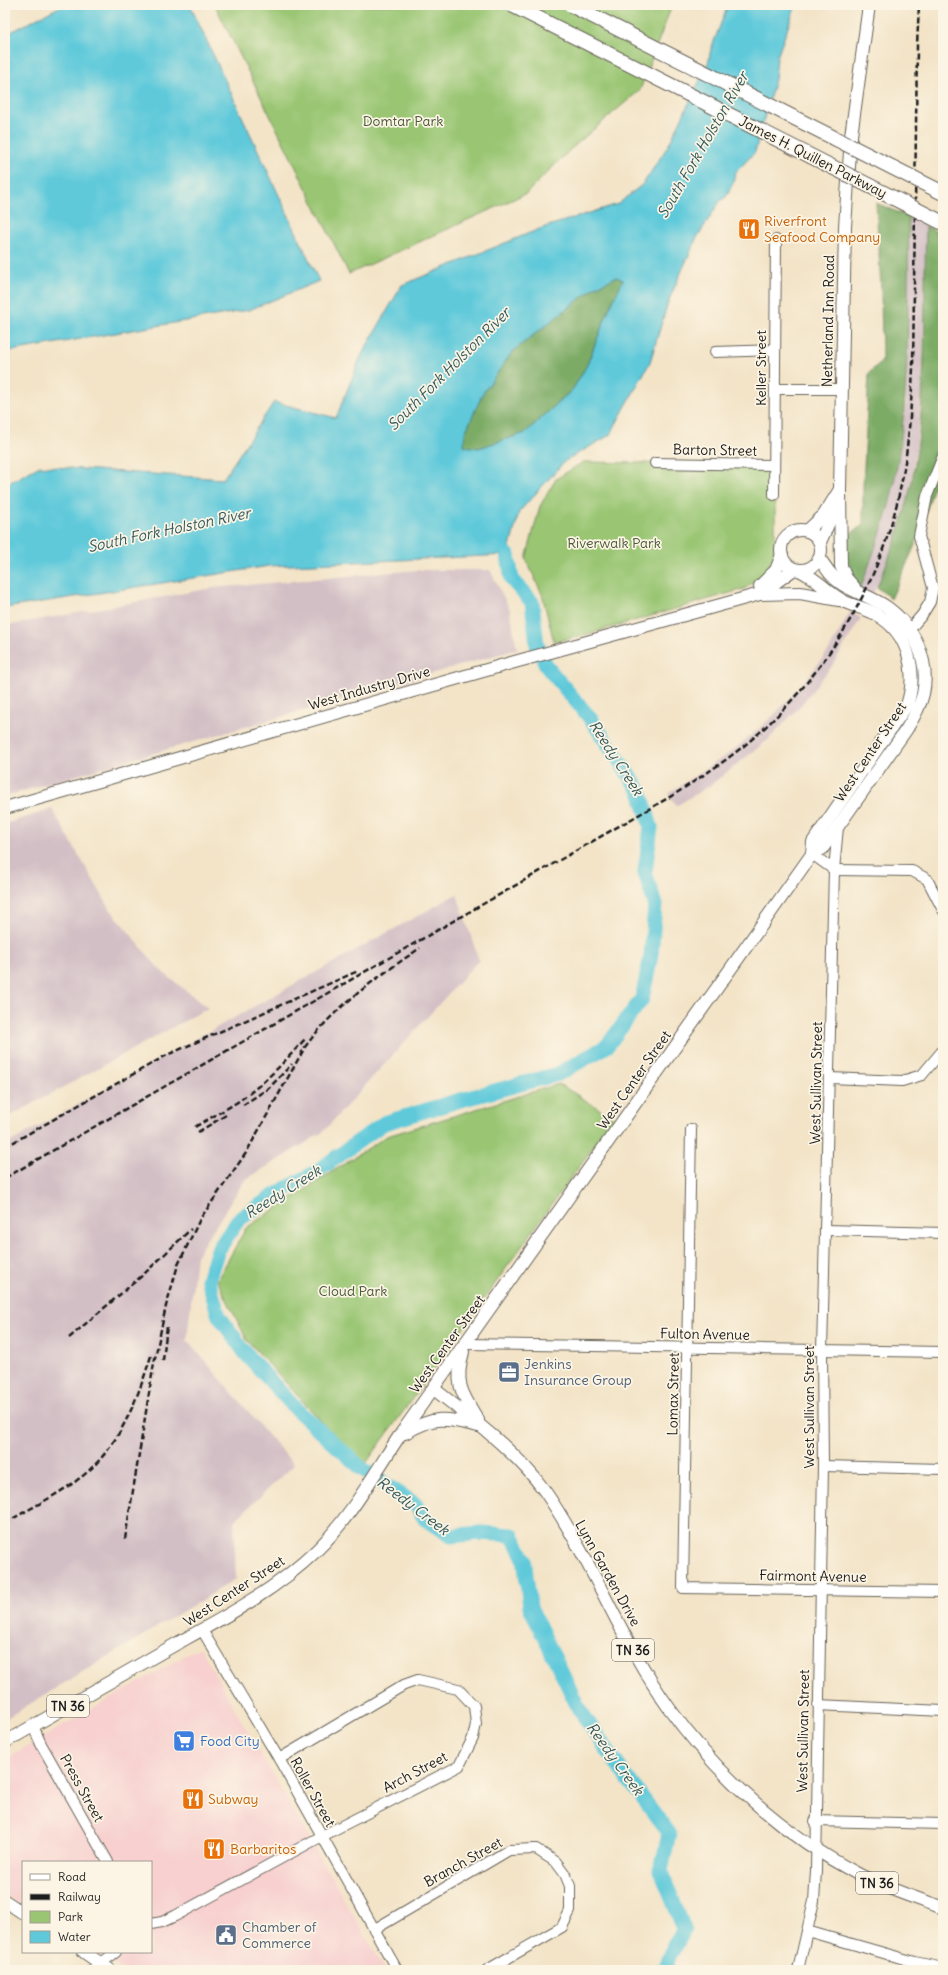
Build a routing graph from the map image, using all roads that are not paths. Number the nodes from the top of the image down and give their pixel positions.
1 (512, 5) edge
2 (571, 5) edge
3 (868, 5) edge
4 (943, 193) edge
5 (943, 223) edge
6 (776, 240) dead end
7 (775, 350) junction
8 (715, 352) dead end
9 (775, 389) junction
10 (841, 389) junction
11 (943, 456) edge
12 (655, 463) dead end
13 (774, 465) junction
14 (840, 494) junction
15 (774, 496) dead end
16 (807, 531) junction
17 (820, 542) junction
18 (782, 555) junction
19 (820, 559) junction
20 (798, 570) junction
21 (857, 591) junction
22 (760, 594) junction
23 (741, 600) junction
24 (842, 601) junction
25 (906, 634) junction
26 (5, 808) edge
27 (838, 826) junction
28 (812, 854) junction
29 (834, 870) junction
30 (943, 910) edge
31 (943, 1050) edge
32 (830, 1078) junction
33 (691, 1129) dead end
34 (826, 1230) junction
35 (943, 1233) edge
36 (466, 1344) junction
37 (688, 1347) junction
38 (822, 1350) junction
39 (943, 1352) edge
40 (434, 1389) junction
41 (481, 1427) junction
42 (400, 1436) junction
43 (823, 1466) junction
44 (943, 1469) edge
45 (683, 1588) joint
46 (819, 1590) junction
47 (943, 1592) edge
48 (202, 1630) junction
49 (818, 1705) junction
50 (943, 1711) edge
51 (34, 1726) junction
52 (5, 1742) edge
53 (279, 1759) junction
54 (815, 1821) junction
55 (943, 1824) edge
56 (322, 1836) junction
57 (815, 1848) junction
58 (107, 1861) edge
59 (5, 1901) edge
60 (943, 1908) edge
61 (22, 1912) edge
62 (152, 1924) edge
63 (375, 1929) junction
64 (807, 1931) junction
65 (85, 1953) edge
66 (115, 1953) edge
67 (101, 1968) edge
68 (943, 1968) edge
69 (397, 1970) edge
70 (487, 1970) edge
71 (798, 1970) edge

1 - 5 highway, James H. Quillen Parkway, bridge
2 - 4 highway, James H. Quillen Parkway, bridge
3 - 10 main road, Netherland Inn Road
6 - 7 street, Keller Street
7 - 8 street
7 - 9 street, Keller Street
9 - 10 street
9 - 13 street, Keller Street
10 - 14 main road, Netherland Inn Road
11 - 25 street
12 - 13 street, Barton Street
13 - 15 street, Keller Street
14 - 16 main road, Netherland Inn Road
14 - 17 main road, Netherland Inn Road
14 - 21 main road
16 - 17 main road
16 - 18 main road
17 - 19 main road
18 - 20 main road
18 - 23 main road, West Industry Drive
19 - 20 main road
19 - 21 main road, West Center Street
20 - 22 main road, West Industry Drive
20 - 24 main road, West Center Street
21 - 25 main road, West Center Street
22 - 23 main road, West Industry Drive
22 - 24 main road
23 - 26 main road, West Industry Drive
24 - 25 main road, West Center Street
25 - 27 main road, West Center Street
25 - 28 main road, West Center Street
27 - 28 main road, West Center Street
27 - 29 street, West Sullivan Street
28 - 29 street
28 - 36 main road, West Center Street
29 - 30 street
29 - 32 street, West Sullivan Street
31 - 32 street
32 - 34 street, West Sullivan Street
33 - 37 street, Lomax Street
34 - 35 street
34 - 38 street, West Sullivan Street
36 - 37 street, Fulton Avenue
36 - 40 main road, West Center Street
36 - 41 main road
37 - 38 street, Fulton Avenue
37 - 45 street, Lomax Street
38 - 39 street, Fulton Avenue
38 - 43 street, West Sullivan Street
40 - 41 main road, Lynn Garden Drive / TN 36
40 - 42 main road, West Center Street / TN 36
41 - 42 main road
41 - 57 main road, Lynn Garden Drive / TN 36
42 - 48 main road, West Center Street / TN 36
43 - 44 street
43 - 46 street, West Sullivan Street
45 - 46 street, Fairmont Avenue
46 - 47 street, Fairmont Avenue
46 - 49 street, West Sullivan Street
48 - 51 main road, West Center Street / TN 36
48 - 53 street, Roller Street
49 - 50 street
49 - 54 street, West Sullivan Street
51 - 52 main road, West Center Street / TN 36
51 - 58 street, Press Street
53 - 56 street, Roller Street
53 - 56 street, Arch Street
54 - 55 street
54 - 57 street, West Sullivan Street
56 - 62 street, Arch Street
56 - 63 street, Roller Street
57 - 60 main road, Lynn Garden Drive / TN 36
57 - 64 street, West Sullivan Street
59 - 61 main road
63 - 69 street, Roller Street
63 - 70 street, Branch Street
64 - 68 street
64 - 71 street, West Sullivan Street
65 - 67 main road
66 - 67 street

